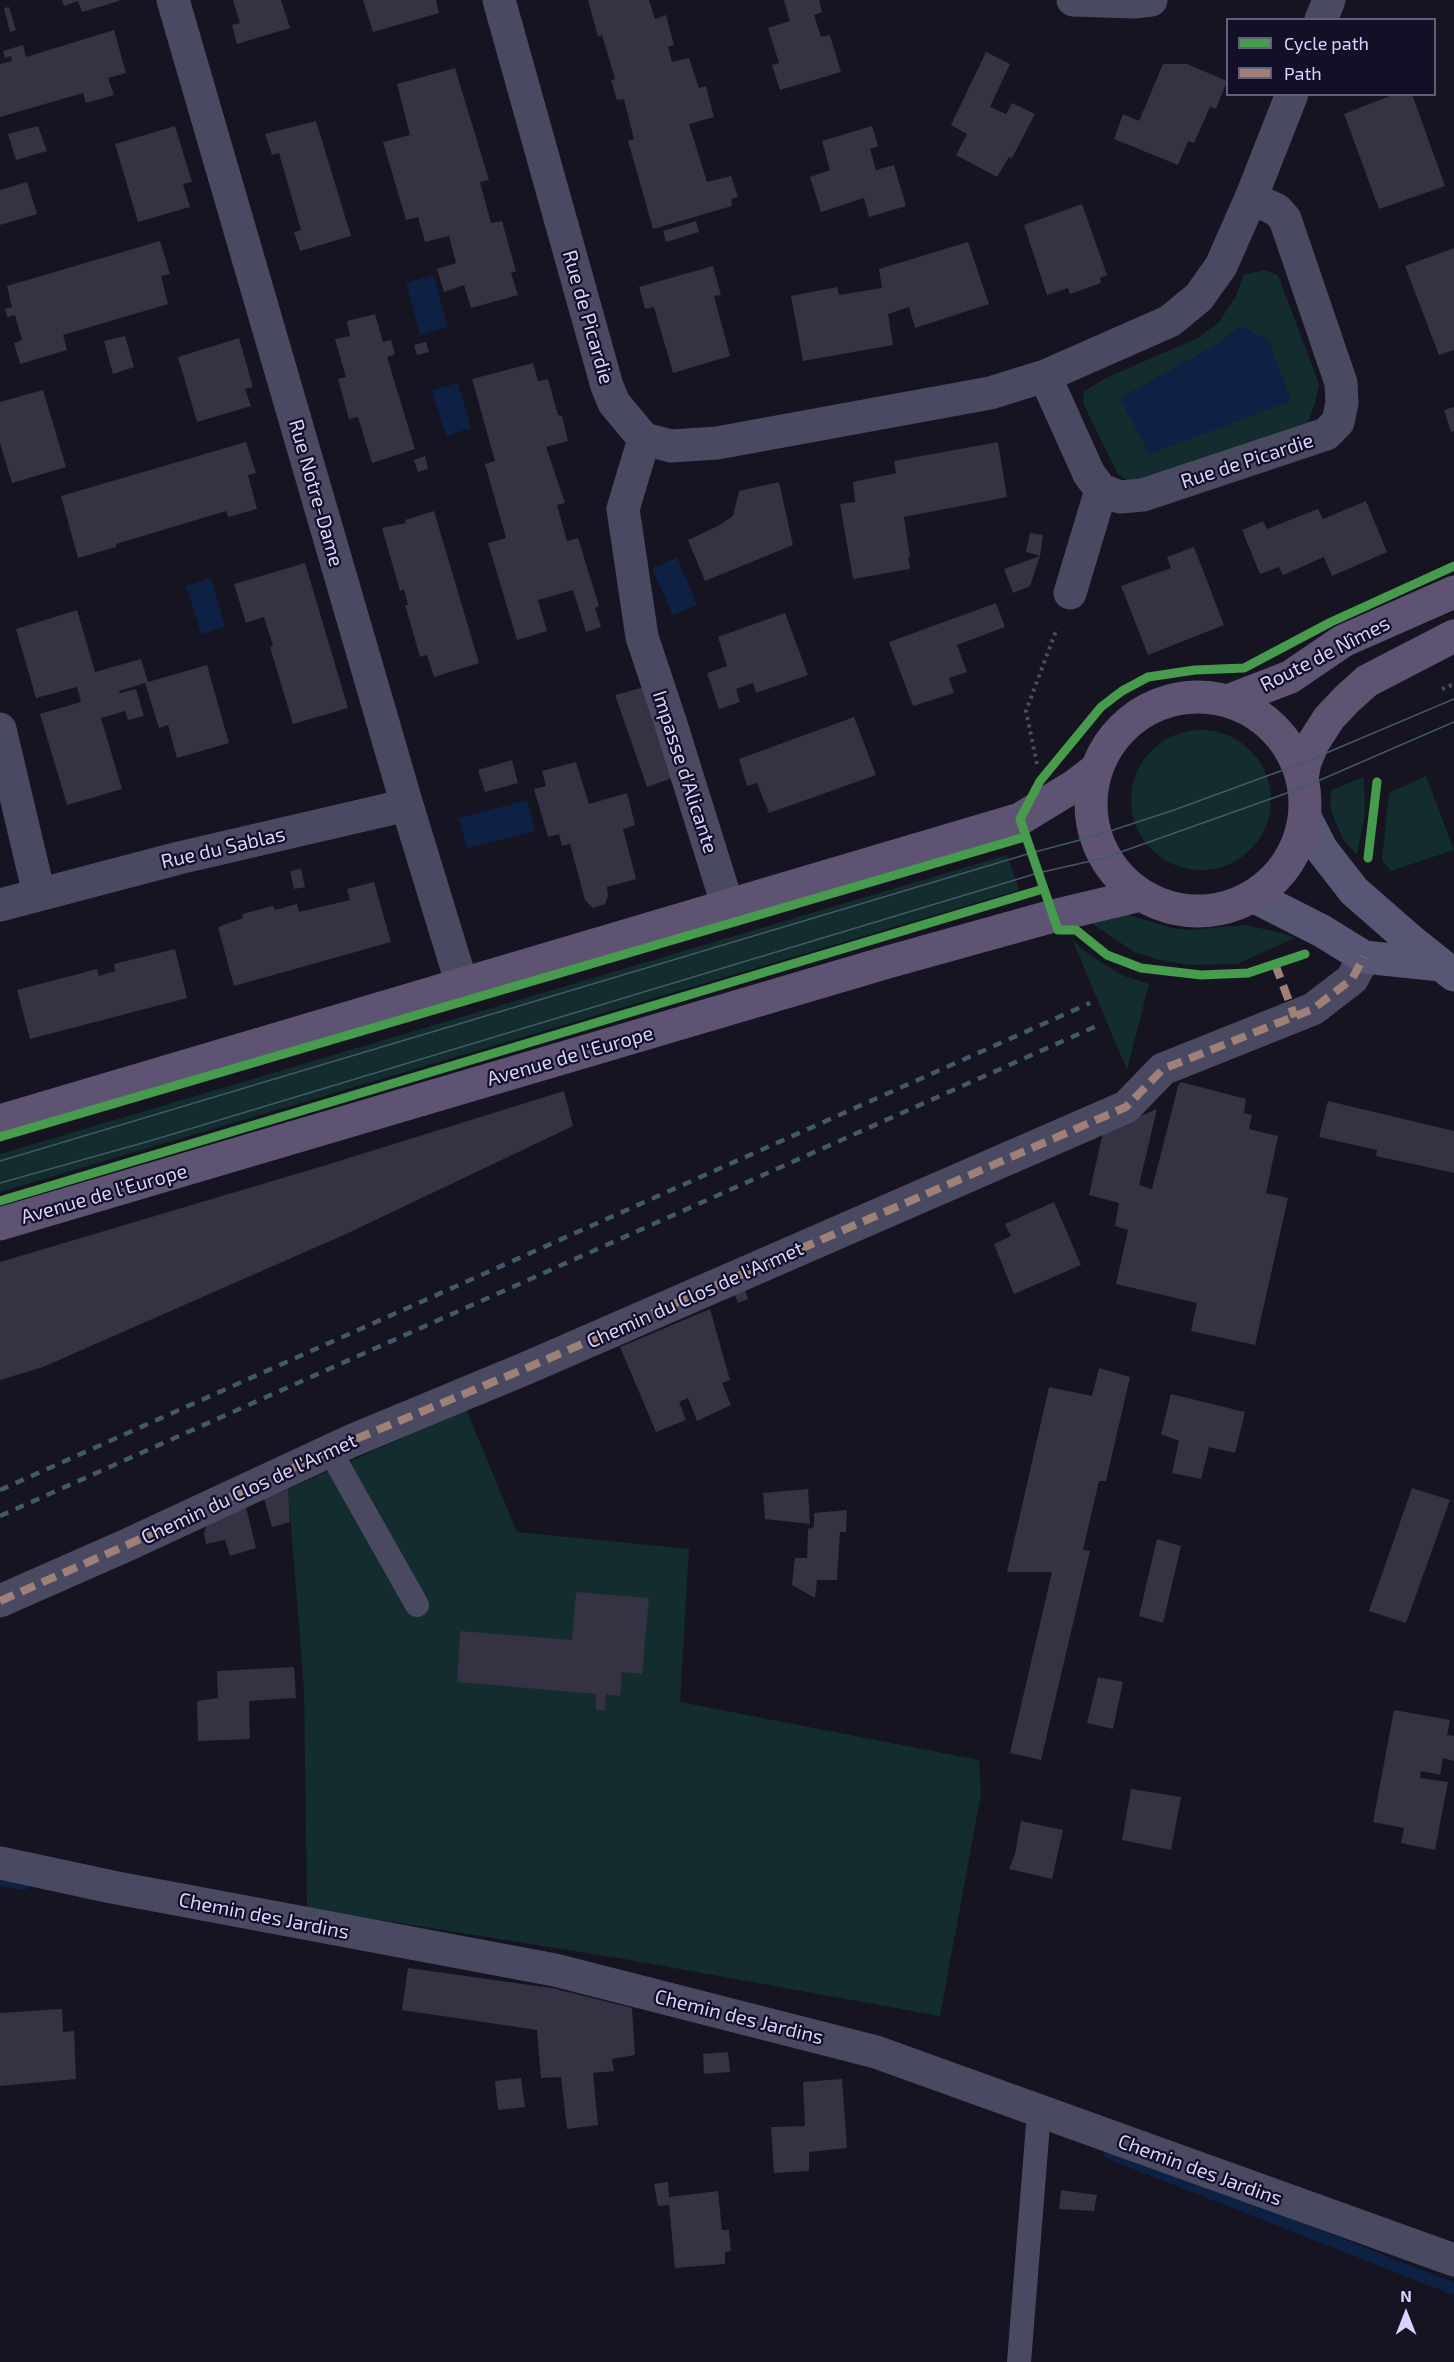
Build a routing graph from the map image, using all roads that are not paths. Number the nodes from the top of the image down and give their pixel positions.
1 (173, 0) edge
2 (499, 0) edge
3 (1073, 0) edge
4 (1151, 0) edge
5 (1329, 0) edge
6 (1322, 18) edge
7 (1291, 96) edge
8 (1251, 198) junction
9 (1045, 376) junction
10 (644, 439) junction
11 (1101, 490) junction
12 (1454, 592) edge
13 (1070, 593) road end
14 (1454, 636) edge
15 (1228, 701) junction
16 (0, 729) edge
17 (1095, 770) junction
18 (1302, 778) junction
19 (407, 805) junction
20 (1305, 817) junction
21 (39, 894) junction
22 (1141, 895) junction
23 (1253, 896) junction
24 (0, 904) edge
25 (728, 907) junction
26 (1364, 957) junction
27 (1450, 967) edge
28 (462, 985) junction
29 (0, 1121) edge
30 (0, 1224) edge
31 (330, 1451) junction
32 (0, 1601) edge
33 (417, 1605) dead end
34 (0, 1863) edge
35 (1039, 2112) junction
36 (1454, 2260) edge
37 (1019, 2362) edge

1 - 19 street, Rue Notre-Dame
2 - 10 street, Rue de Picardie
3 - 4 street
5 - 6 street
7 - 8 street
8 - 9 street
8 - 11 street, Rue de Picardie
9 - 10 street
9 - 11 street
10 - 25 street, Impasse d'Alicante
11 - 13 street
12 - 15 main road, Route de Nîmes
14 - 18 main road
15 - 17 main road
15 - 18 main road
16 - 21 street
17 - 22 main road
17 - 25 main road
18 - 20 main road
19 - 21 street, Rue du Sablas
19 - 28 street, Rue Notre-Dame
20 - 23 main road
20 - 27 main road
21 - 24 street, Rue du Sablas
22 - 23 main road
22 - 30 main road, Avenue de l'Europe
23 - 26 main road
25 - 28 main road
26 - 27 main road
26 - 31 street, Chemin du Clos de l'Armet
28 - 29 main road
31 - 32 street, Chemin du Clos de l'Armet
31 - 33 lane
34 - 35 street, Chemin des Jardins
35 - 36 street, Chemin des Jardins
35 - 37 lane

